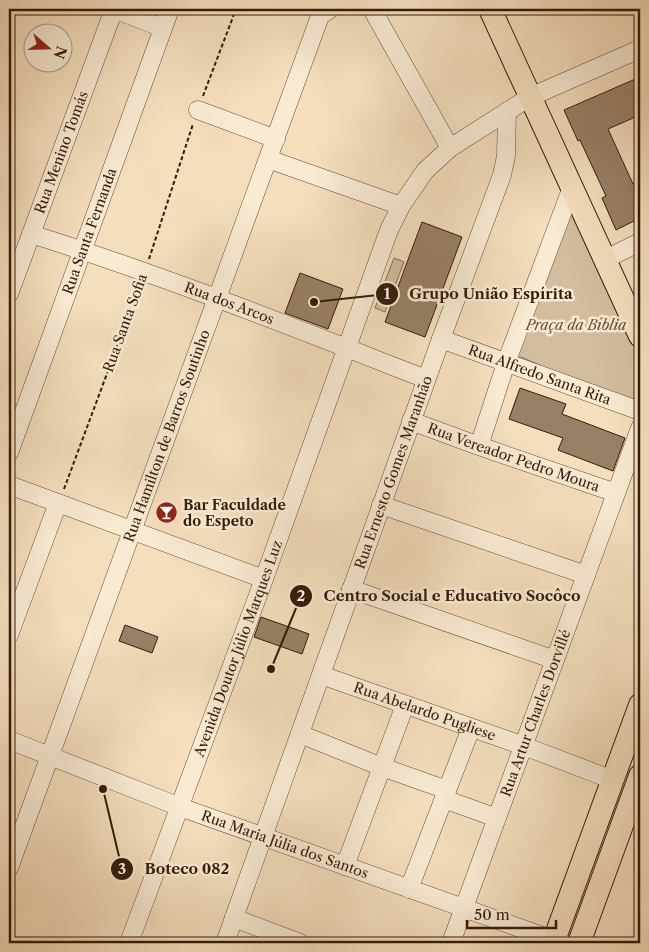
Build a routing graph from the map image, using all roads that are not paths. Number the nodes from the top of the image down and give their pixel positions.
1 (114, 9) edge
2 (170, 9) edge
3 (330, 9) edge
4 (372, 9) edge
5 (490, 9) edge
6 (163, 28) junction
7 (640, 49) edge
8 (530, 97) junction
9 (198, 110) road end
10 (507, 111) junction
11 (479, 129) junction
12 (276, 139) junction
13 (507, 141) junction
14 (450, 148) junction
15 (268, 159) junction
16 (572, 187) junction
17 (401, 206) junction
18 (31, 234) junction
19 (640, 242) edge
20 (84, 250) junction
21 (606, 259) junction
22 (9, 294) edge
23 (217, 298) junction
24 (640, 336) edge
25 (440, 338) junction
26 (347, 348) junction
27 (506, 363) junction
28 (426, 379) junction
29 (640, 411) edge
30 (411, 421) junction
31 (640, 428) edge
32 (479, 446) junction
33 (9, 453) edge
34 (9, 485) edge
35 (616, 493) junction
36 (58, 502) junction
37 (381, 505) junction
38 (132, 531) junction
39 (586, 575) junction
40 (264, 580) junction
41 (351, 589) junction
42 (9, 635) edge
43 (555, 660) junction
44 (320, 675) junction
45 (405, 704) junction
46 (640, 705) edge
47 (471, 728) junction
48 (300, 734) junction
49 (9, 740) edge
50 (524, 746) junction
51 (50, 756) junction
52 (382, 767) junction
53 (640, 776) edge
54 (613, 780) junction
55 (445, 794) junction
56 (180, 807) junction
57 (497, 818) junction
58 (263, 836) junction
59 (345, 866) junction
60 (9, 868) edge
61 (409, 889) junction
62 (464, 909) junction
63 (234, 918) junction
64 (556, 942) edge
65 (128, 943) edge
66 (225, 943) edge
67 (300, 943) edge
68 (451, 943) edge
69 (579, 943) edge

1 - 6 street
1 - 18 street, Rua Menino Tomás
2 - 6 street, Rua Santa Fernanda
3 - 12 street, Rua Hamilton de Barros Soutinho
4 - 14 street
5 - 8 main road
6 - 20 street, Rua Santa Fernanda
7 - 8 street, Avenida Doutor Júlio Marques Luz
8 - 10 street, Avenida Doutor Júlio Marques Luz
8 - 16 main road
9 - 12 street
10 - 11 street, Avenida Doutor Júlio Marques Luz
10 - 13 street, Rua Ernesto Gomes Maranhão
11 - 13 street
11 - 14 street, Avenida Doutor Júlio Marques Luz
12 - 15 street, Rua Hamilton de Barros Soutinho
13 - 25 street, Rua Ernesto Gomes Maranhão
14 - 17 street, Avenida Doutor Júlio Marques Luz
15 - 17 street
15 - 23 street, Rua Hamilton de Barros Soutinho
16 - 21 main road
16 - 27 street
17 - 26 street, Avenida Doutor Júlio Marques Luz
18 - 20 street, Rua dos Arcos
18 - 22 street, Rua Menino Tomás
19 - 21 street
20 - 23 street, Rua dos Arcos
20 - 33 street, Rua Santa Fernanda
21 - 24 main road
23 - 26 street, Rua dos Arcos
23 - 38 street, Rua Hamilton de Barros Soutinho
25 - 27 street, Rua Alfredo Santa Rita
25 - 28 street, Rua Ernesto Gomes Maranhão
26 - 28 street, Rua dos Arcos
26 - 40 street, Avenida Doutor Júlio Marques Luz
27 - 29 street, Rua Alfredo Santa Rita
27 - 32 street
28 - 30 street, Rua Ernesto Gomes Maranhão
30 - 32 street, Rua Vereador Pedro Moura
30 - 37 street, Rua Ernesto Gomes Maranhão
31 - 35 street, Rua Artur Charles Dorvillé
32 - 35 street, Rua Vereador Pedro Moura
34 - 36 street
35 - 39 street, Rua Artur Charles Dorvillé
36 - 38 street
36 - 42 street
37 - 39 street
37 - 41 street, Rua Ernesto Gomes Maranhão
38 - 40 street
38 - 51 street, Rua Hamilton de Barros Soutinho
39 - 43 street, Rua Artur Charles Dorvillé
40 - 56 street, Avenida Doutor Júlio Marques Luz
41 - 43 street
41 - 44 street, Rua Ernesto Gomes Maranhão
43 - 50 street, Rua Artur Charles Dorvillé
44 - 45 street, Rua Abelardo Pugliese
44 - 48 street, Rua Ernesto Gomes Maranhão
45 - 47 street, Rua Abelardo Pugliese
45 - 52 street
46 - 54 main road
47 - 50 street, Rua Abelardo Pugliese
47 - 55 street
48 - 52 street
48 - 58 street, Rua Ernesto Gomes Maranhão
49 - 51 street, Rua Maria Júlia dos Santos
50 - 54 street, Rua Abelardo Pugliese
50 - 57 street, Rua Artur Charles Dorvillé
51 - 56 street, Rua Maria Júlia dos Santos
51 - 60 street, Rua Hamilton de Barros Soutinho
52 - 55 street
52 - 59 street
53 - 69 main road
54 - 64 main road
55 - 57 street
55 - 61 street
56 - 58 street, Rua Maria Júlia dos Santos
56 - 65 street, Avenida Doutor Júlio Marques Luz
57 - 62 street, Rua Artur Charles Dorvillé
58 - 59 street, Rua Maria Júlia dos Santos
58 - 63 street, Rua Ernesto Gomes Maranhão
59 - 61 street, Rua Maria Júlia dos Santos
61 - 62 street, Rua Maria Júlia dos Santos
62 - 64 street, Rua Maria Júlia dos Santos
62 - 68 street, Rua Artur Charles Dorvillé
63 - 66 street, Rua Ernesto Gomes Maranhão
63 - 67 street

